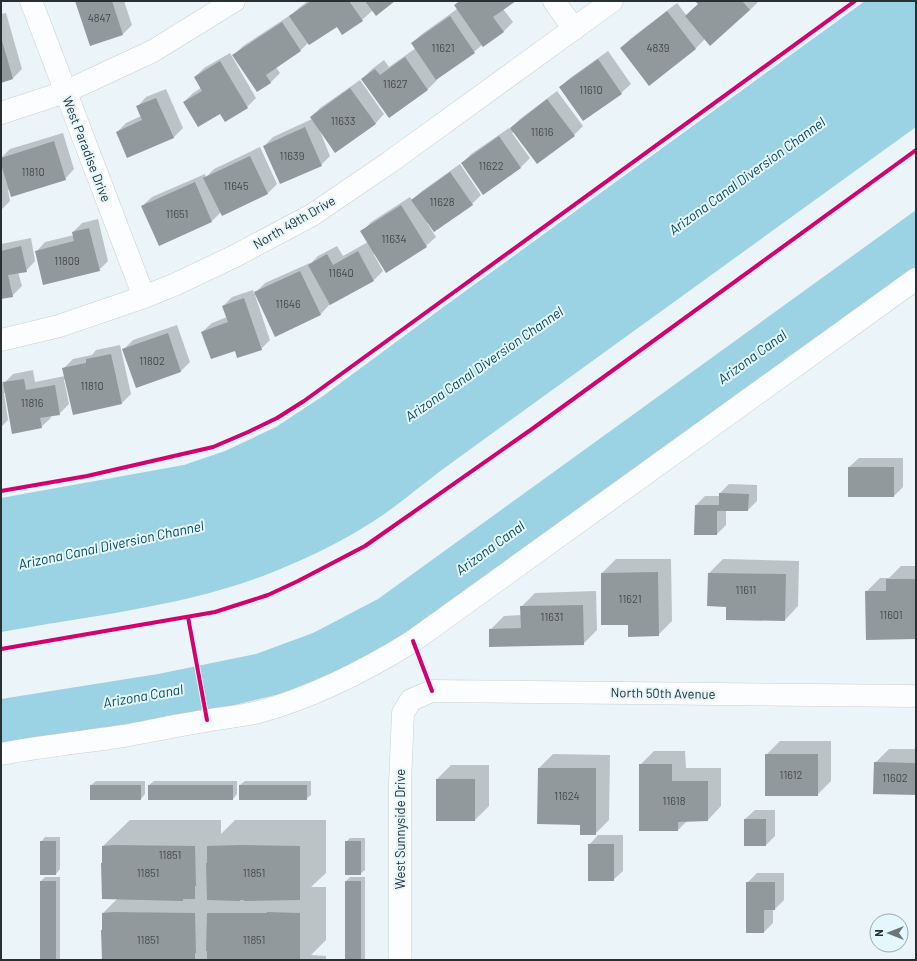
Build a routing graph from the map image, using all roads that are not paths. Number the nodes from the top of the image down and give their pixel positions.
1 (31, 1) edge
2 (234, 1) edge
3 (554, 1) edge
4 (612, 1) edge
5 (574, 28) junction
6 (65, 92) junction
7 (1, 113) edge
8 (916, 279) edge
9 (144, 297) junction
10 (1, 340) edge
11 (916, 696) edge
12 (411, 700) joint
13 (1, 754) edge
14 (400, 960) edge

1 - 6 street, West Paradise Drive
2 - 6 street
3 - 5 street
4 - 5 street, North 49th Drive
5 - 9 street, North 49th Drive
6 - 7 street
6 - 9 street, West Paradise Drive
8 - 13 street
9 - 10 street, North 49th Drive
11 - 12 street, North 50th Avenue
12 - 14 street, West Sunnyside Drive

